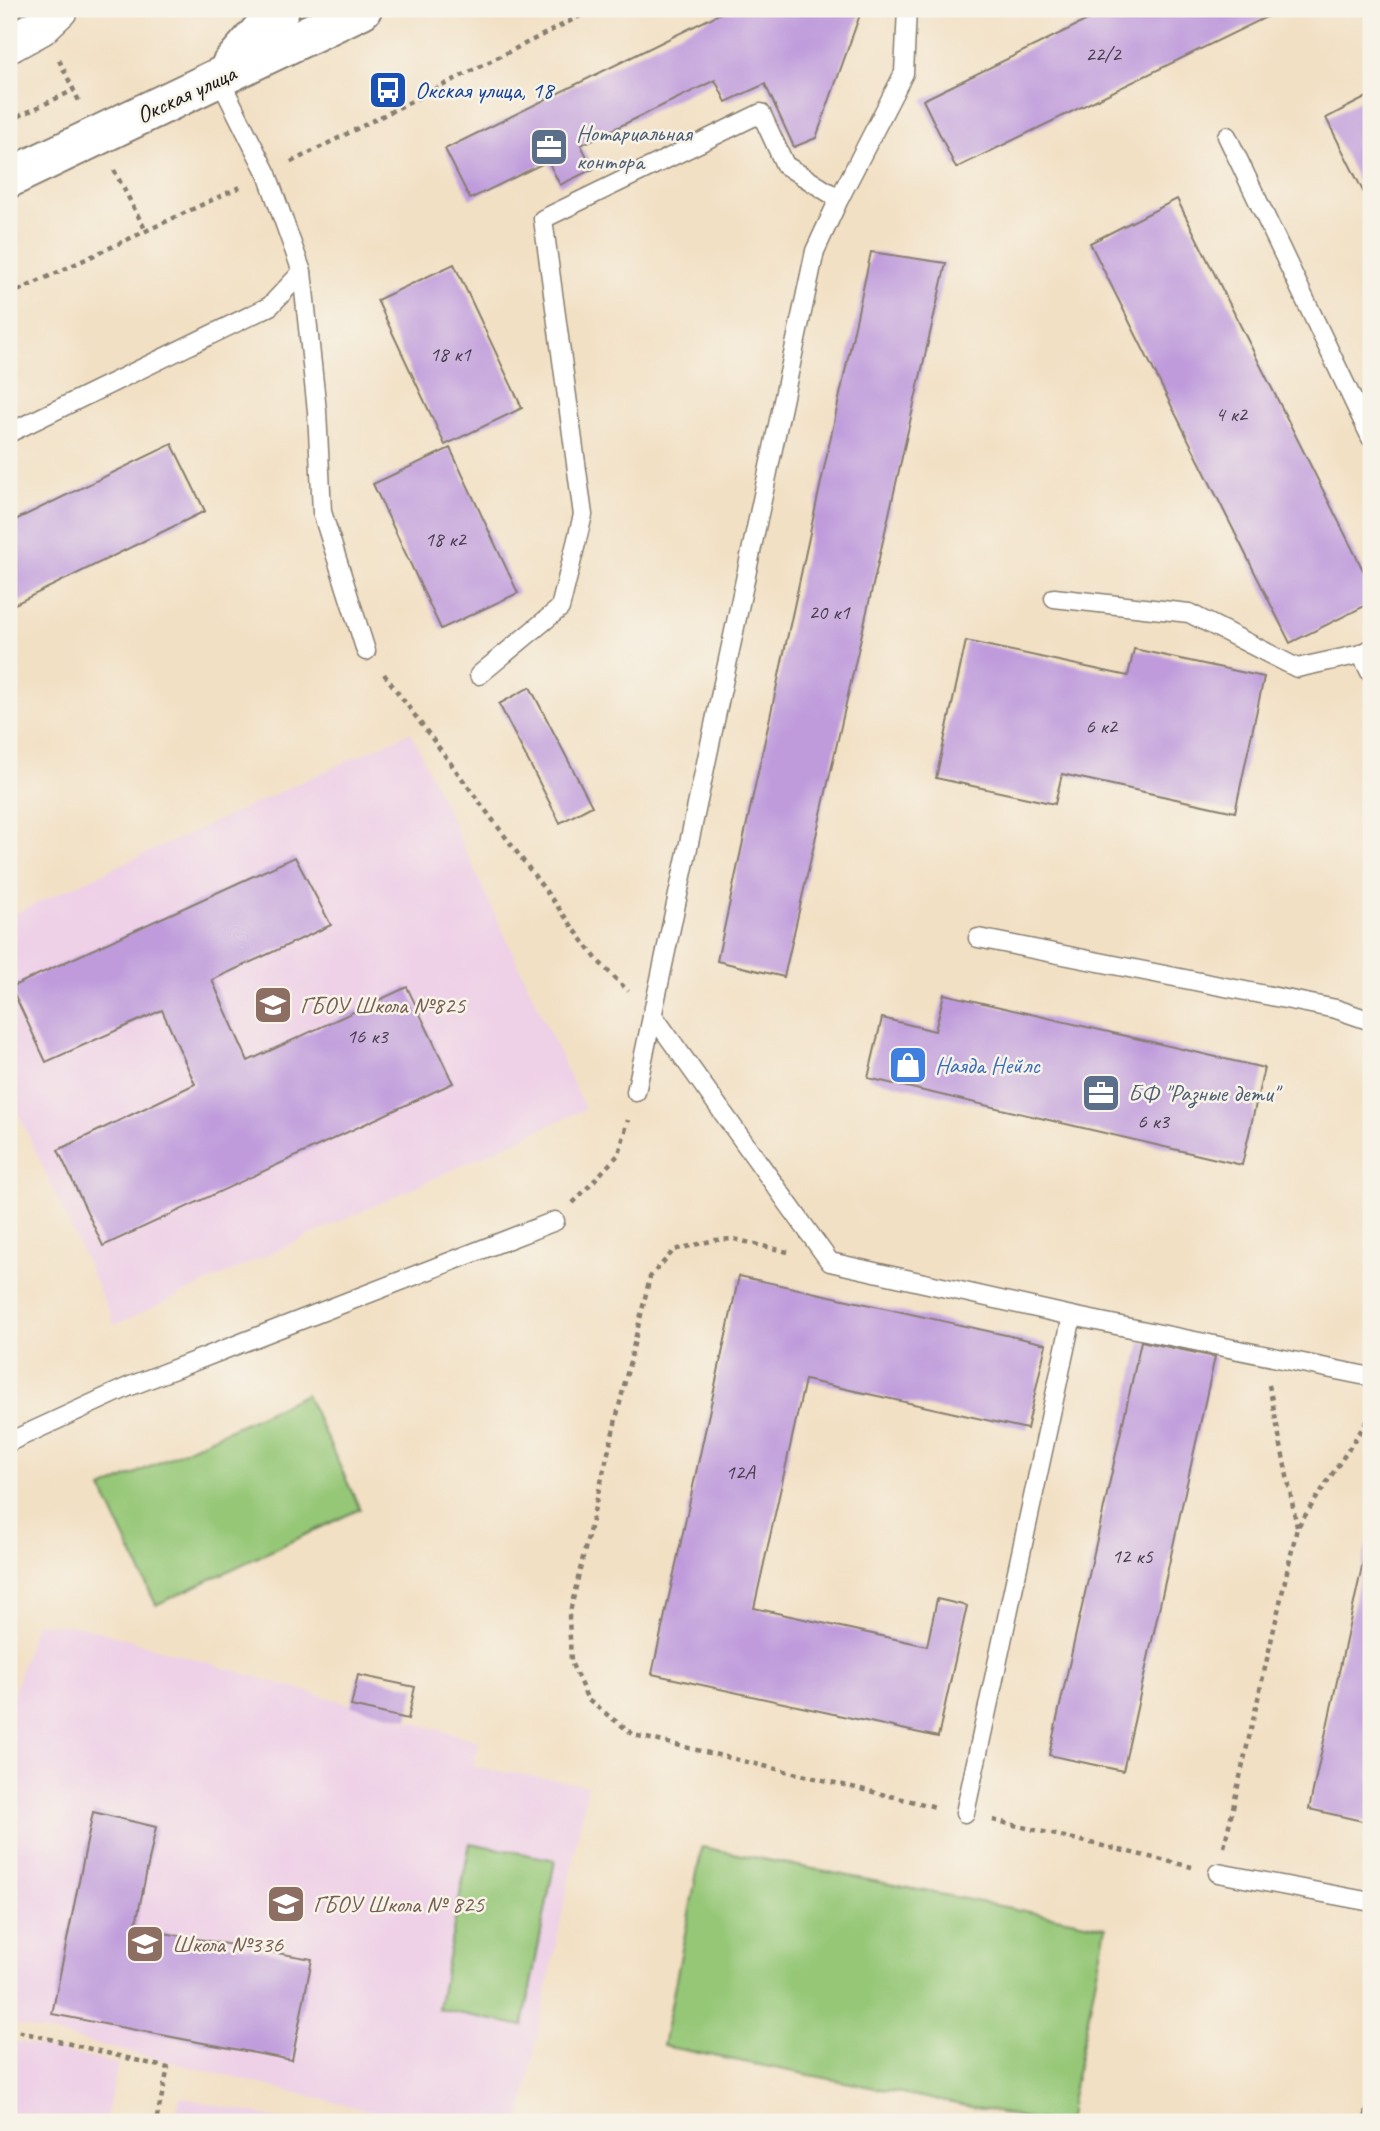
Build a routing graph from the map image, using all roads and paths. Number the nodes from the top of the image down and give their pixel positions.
1 (59, 9) edge
2 (280, 9) edge
3 (362, 9) edge
4 (594, 9) edge
5 (907, 9) edge
6 (9, 44) edge
7 (219, 78) junction
8 (74, 90) dead end
9 (9, 121) edge
10 (1227, 136) dead end
11 (267, 174) junction
12 (9, 178) edge
13 (839, 199) junction
14 (302, 272) junction
15 (9, 295) edge
16 (9, 433) edge
17 (1371, 438) edge
18 (1054, 598) dead end
19 (366, 651) joint
20 (1366, 651) edge
21 (1371, 674) edge
22 (479, 676) dead end
23 (978, 938) dead end
24 (652, 1014) junction
25 (1371, 1021) edge
26 (636, 1092) joint
27 (555, 1221) joint
28 (830, 1262) junction
29 (1072, 1316) junction
30 (1264, 1355) junction
31 (1371, 1377) edge
32 (1371, 1415) edge
33 (9, 1442) edge
34 (1297, 1528) junction
35 (965, 1813) junction
36 (1218, 1873) junction
37 (1371, 1902) edge
38 (9, 2029) edge
39 (156, 2122) edge

1 - 6 street
2 - 7 main road
3 - 7 main road, Окская улица
4 - 11 path
5 - 13 lane
7 - 11 lane
7 - 12 main road, Окская улица
8 - 9 path
10 - 17 lane
11 - 14 lane
11 - 15 path
13 - 22 lane
13 - 24 lane
14 - 16 lane
14 - 19 lane
18 - 20 lane
19 - 24 path
20 - 21 lane
23 - 25 lane
24 - 26 lane
24 - 28 lane
26 - 27 path
27 - 33 lane
28 - 29 lane
28 - 35 path
29 - 30 lane
29 - 35 lane
30 - 31 lane
30 - 34 path
32 - 34 path
34 - 36 path
35 - 36 path
36 - 37 lane
38 - 39 path

